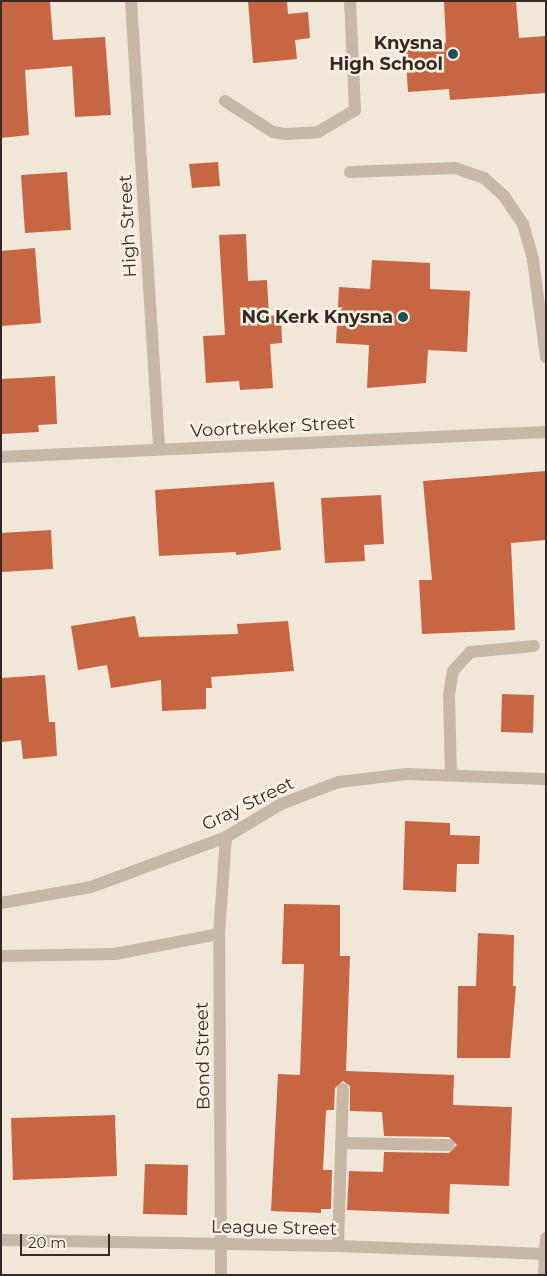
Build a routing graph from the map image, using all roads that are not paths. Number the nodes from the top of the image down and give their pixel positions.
1 (132, 1) edge
2 (350, 1) edge
3 (225, 101) dead end
4 (350, 172) dead end
5 (546, 357) edge
6 (546, 432) edge
7 (159, 450) junction
8 (1, 457) edge
9 (534, 646) dead end
10 (451, 775) junction
11 (546, 779) edge
12 (226, 837) junction
13 (1, 902) edge
14 (218, 934) junction
15 (1, 956) edge
16 (343, 1089) dead end
17 (342, 1143) junction
18 (449, 1145) dead end
19 (546, 1238) edge
20 (1, 1240) edge
21 (223, 1244) junction
22 (338, 1246) junction
23 (545, 1254) edge
24 (221, 1275) edge
25 (544, 1275) edge

1 - 7 street, High Street
2 - 3 street
4 - 5 street
6 - 7 street, Voortrekker Street
7 - 8 street, Voortrekker Street
9 - 10 street
10 - 11 street, Gray Street
10 - 12 street, Gray Street
12 - 13 street, Gray Street
12 - 14 street, Bond Street
14 - 15 street
14 - 21 street, Bond Street
16 - 17 street
17 - 18 street
17 - 22 street
19 - 23 street
20 - 21 street, League Street
21 - 22 street, League Street
21 - 24 street, Bond Street
22 - 23 street, League Street
23 - 25 street

